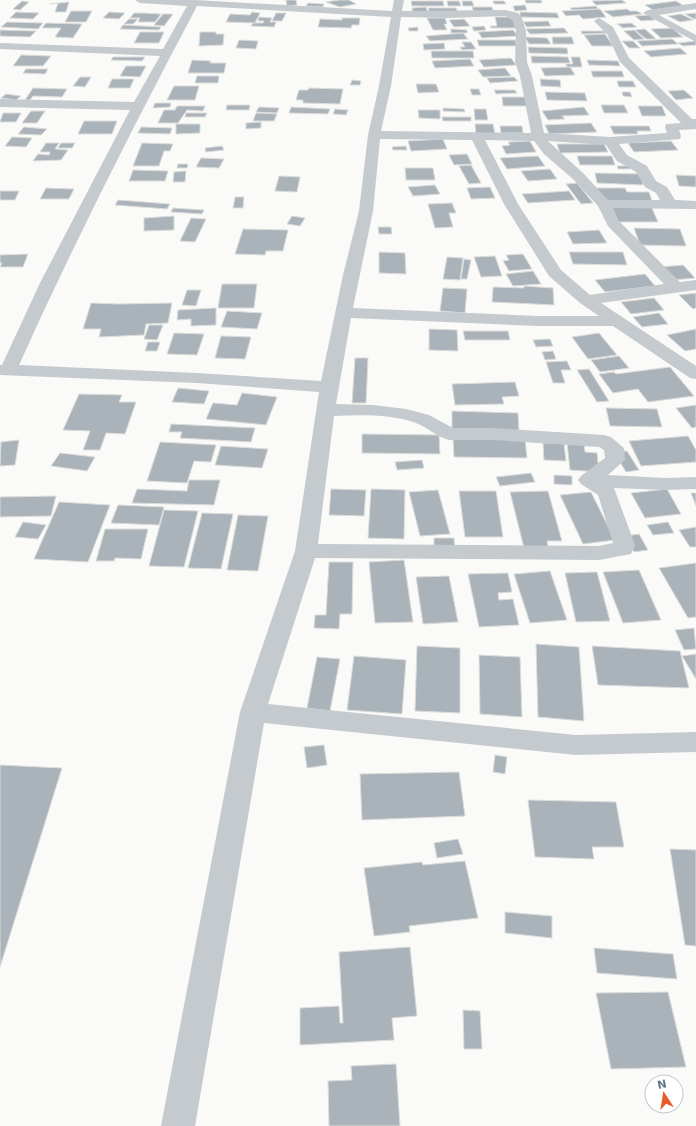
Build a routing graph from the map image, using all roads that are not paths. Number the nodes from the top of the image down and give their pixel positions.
1 (140, 0) edge
2 (678, 0) edge
3 (194, 3) junction
4 (397, 7) edge
5 (693, 7) edge
6 (599, 21) dead end
7 (696, 38) edge
8 (0, 46) edge
9 (168, 53) junction
10 (0, 103) edge
11 (138, 106) junction
12 (693, 123) edge
13 (374, 135) junction
14 (476, 136) junction
15 (538, 138) junction
16 (610, 140) junction
17 (604, 204) junction
18 (670, 205) junction
19 (696, 205) edge
20 (696, 285) edge
21 (676, 288) junction
22 (586, 300) junction
23 (343, 313) junction
24 (617, 321) junction
25 (4, 370) edge
26 (696, 374) edge
27 (329, 387) junction
28 (326, 410) junction
29 (588, 480) junction
30 (696, 483) edge
31 (306, 551) junction
32 (253, 712) junction
33 (696, 742) edge
34 (178, 1126) edge

1 - 3 street
2 - 5 street
3 - 4 street
3 - 9 street
4 - 13 street
4 - 15 street
5 - 7 street
6 - 12 street
8 - 9 street
9 - 11 street
10 - 11 street
11 - 25 street
12 - 16 street
13 - 14 street
13 - 23 street
14 - 15 street
14 - 22 street
15 - 16 street
15 - 17 street
16 - 18 street
17 - 18 street
17 - 21 street
18 - 19 street
20 - 21 street
21 - 22 street
22 - 24 street
23 - 24 street
23 - 27 street
24 - 26 street
25 - 27 street
27 - 28 street
28 - 29 street
28 - 31 street
29 - 30 street
29 - 31 street
31 - 32 street
32 - 33 street
32 - 34 street

